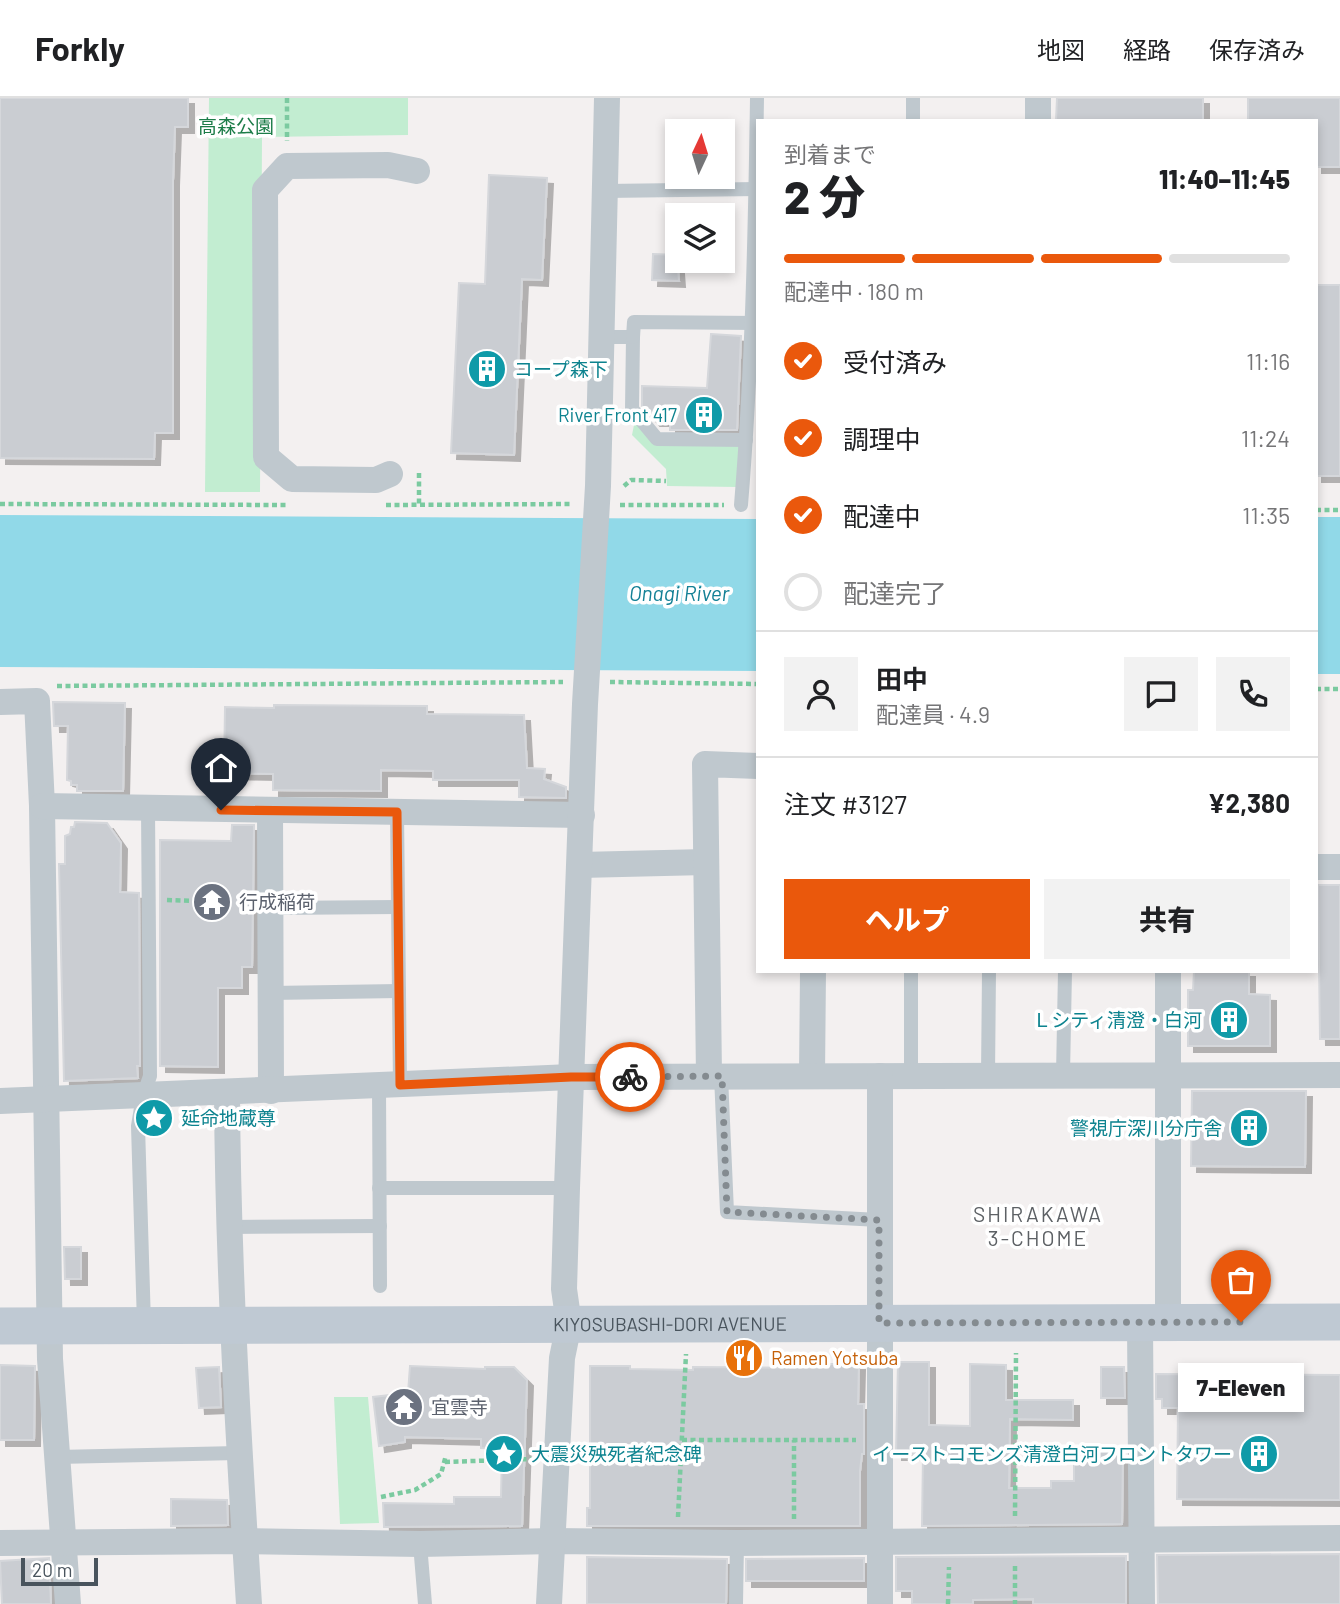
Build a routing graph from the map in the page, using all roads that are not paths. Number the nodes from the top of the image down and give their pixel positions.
1 (607, 98) edge
2 (757, 98) edge
3 (914, 98) edge
4 (1038, 98) edge
5 (757, 119) edge
6 (913, 119) edge
7 (1038, 119) edge
8 (288, 166) joint
9 (756, 189) edge
10 (605, 191) junction
11 (756, 234) edge
12 (754, 323) edge
13 (600, 337) junction
14 (633, 337) junction
15 (746, 440) junction
16 (741, 505) dead end
17 (0, 702) edge
18 (756, 766) edge
19 (42, 806) junction
20 (148, 808) junction
21 (270, 810) junction
22 (397, 812) junction
23 (582, 815) junction
24 (706, 862) junction
25 (580, 865) junction
26 (1318, 867) edge
27 (1340, 867) edge
28 (398, 907) junction
29 (271, 908) junction
30 (813, 973) edge
31 (911, 973) edge
32 (989, 973) edge
33 (1065, 973) edge
34 (1168, 973) edge
35 (399, 991) junction
36 (271, 993) junction
37 (1063, 1075) junction
38 (1168, 1075) junction
39 (1340, 1075) edge
40 (715, 1076) junction
41 (812, 1076) junction
42 (880, 1076) junction
43 (911, 1076) junction
44 (988, 1076) junction
45 (571, 1077) junction
46 (389, 1085) junction
47 (271, 1091) junction
48 (227, 1093) junction
49 (143, 1096) junction
50 (46, 1100) junction
51 (0, 1101) edge
52 (379, 1188) junction
53 (567, 1188) junction
54 (879, 1220) junction
55 (380, 1226) junction
56 (228, 1227) junction
57 (380, 1286) dead end
58 (1154, 1322) junction
59 (1340, 1322) edge
60 (879, 1323) junction
61 (569, 1324) junction
62 (50, 1325) junction
63 (144, 1325) junction
64 (231, 1325) junction
65 (0, 1326) edge
66 (238, 1453) junction
67 (57, 1457) junction
68 (1340, 1538) edge
69 (1142, 1540) junction
70 (245, 1541) junction
71 (553, 1541) junction
72 (62, 1542) junction
73 (880, 1542) junction
74 (0, 1543) edge
75 (737, 1543) junction
76 (420, 1544) junction
77 (68, 1604) edge
78 (249, 1604) edge
79 (425, 1604) edge
80 (550, 1604) edge
81 (736, 1604) edge
82 (880, 1604) edge
83 (1142, 1604) edge

1 - 10 street
2 - 5 lane
3 - 6 lane
4 - 7 street
8 - 8 street
9 - 10 lane
10 - 13 street
11 - 12 lane
12 - 14 lane
12 - 15 lane
13 - 14 lane
13 - 23 street
14 - 15 lane
15 - 16 lane
17 - 19 street
18 - 24 street
19 - 20 street
19 - 50 street
20 - 21 street
20 - 49 lane
21 - 22 street
21 - 29 street
22 - 23 street
22 - 28 lane
23 - 25 street
24 - 25 street
24 - 40 street
25 - 45 street
26 - 27 street
28 - 29 lane
28 - 35 lane
29 - 36 street
30 - 41 street
31 - 43 lane
32 - 44 lane
33 - 37 lane
34 - 38 street
35 - 36 lane
35 - 46 lane
36 - 47 street
37 - 38 street
37 - 44 street
38 - 39 street
38 - 58 street
40 - 41 street
40 - 45 street
40 - 54 lane
41 - 42 street
42 - 43 street
42 - 54 street
43 - 44 street
45 - 46 street
45 - 53 street
46 - 47 street
46 - 52 lane
47 - 48 street
48 - 49 street
48 - 56 street
49 - 50 street
49 - 63 lane
50 - 51 street
50 - 62 street
52 - 53 lane
52 - 55 lane
53 - 61 street
54 - 60 street
55 - 56 lane
55 - 57 lane
56 - 64 street
58 - 59 main road, KIYOSUBASHI-DORI AVENUE
58 - 60 main road, KIYOSUBASHI-DORI AVENUE
58 - 69 street
60 - 61 main road, KIYOSUBASHI-DORI AVENUE
60 - 73 street
61 - 64 main road, KIYOSUBASHI-DORI AVENUE
61 - 71 street
62 - 63 main road, KIYOSUBASHI-DORI AVENUE
62 - 65 main road, KIYOSUBASHI-DORI AVENUE
62 - 67 street
63 - 64 main road, KIYOSUBASHI-DORI AVENUE
64 - 66 street
66 - 67 lane
66 - 70 street
67 - 72 street
68 - 69 street
69 - 73 street
69 - 83 street
70 - 72 street
70 - 76 street
70 - 78 street
71 - 75 street
71 - 76 street
71 - 80 street
72 - 74 street
72 - 77 street
73 - 75 street
73 - 82 street
75 - 81 lane
76 - 79 lane

